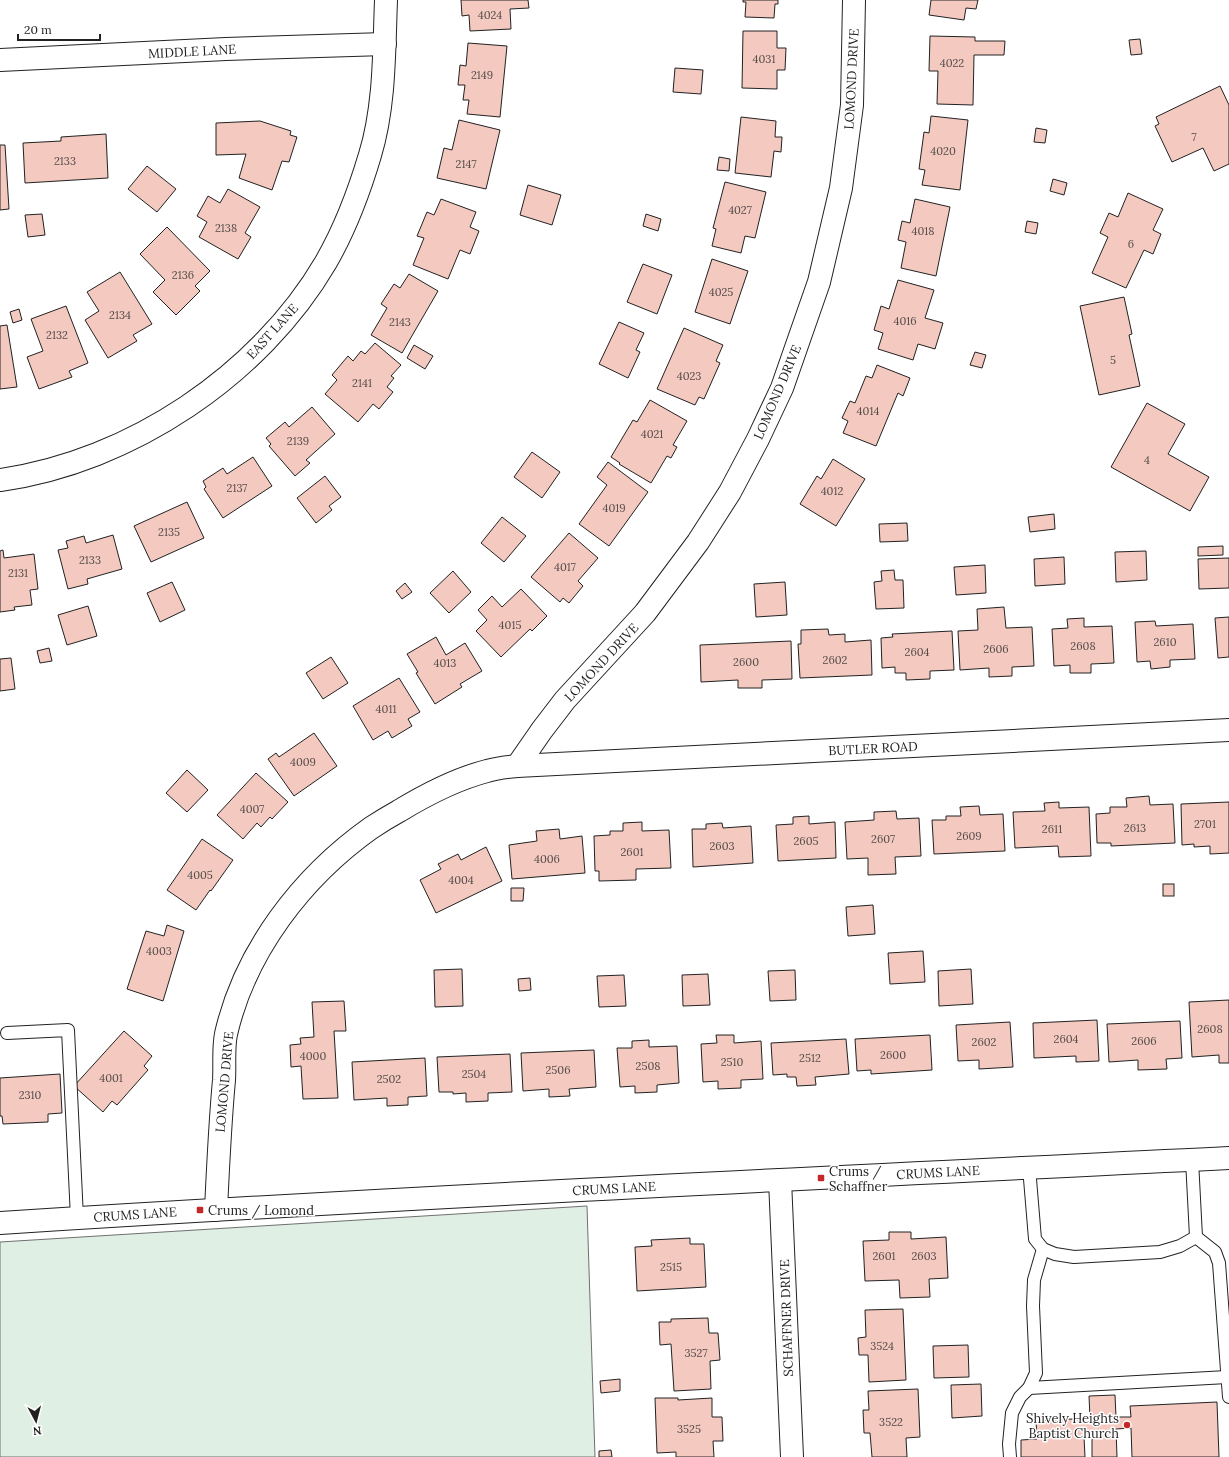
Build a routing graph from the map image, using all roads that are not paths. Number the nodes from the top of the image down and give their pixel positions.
1 (386, 0) edge
2 (854, 0) edge
3 (385, 44) junction
4 (0, 60) edge
5 (0, 480) edge
6 (1229, 730) edge
7 (517, 766) junction
8 (7, 1033) dead end
9 (1229, 1158) edge
10 (1192, 1160) junction
11 (1029, 1167) junction
12 (780, 1180) junction
13 (216, 1210) junction
14 (77, 1218) junction
15 (0, 1223) edge
16 (1196, 1237) junction
17 (1043, 1249) junction
18 (1227, 1377) junction
19 (1029, 1388) junction
20 (1229, 1397) edge
21 (792, 1457) edge
22 (1010, 1457) edge

1 - 3 street, EAST LANE
2 - 7 street, LOMOND DRIVE
3 - 4 street, MIDDLE LANE
3 - 5 street, EAST LANE
6 - 7 street, BUTLER ROAD
7 - 13 street, LOMOND DRIVE
8 - 14 lane
9 - 10 street, CRUMS LANE
10 - 11 street, CRUMS LANE
10 - 16 lane
11 - 12 street, CRUMS LANE
11 - 17 lane
12 - 13 street, CRUMS LANE
12 - 21 street, SCHAFFNER DRIVE
13 - 14 street, CRUMS LANE
14 - 15 street, CRUMS LANE
16 - 17 lane
16 - 18 lane
17 - 19 lane
18 - 19 lane
18 - 20 lane
19 - 22 lane

